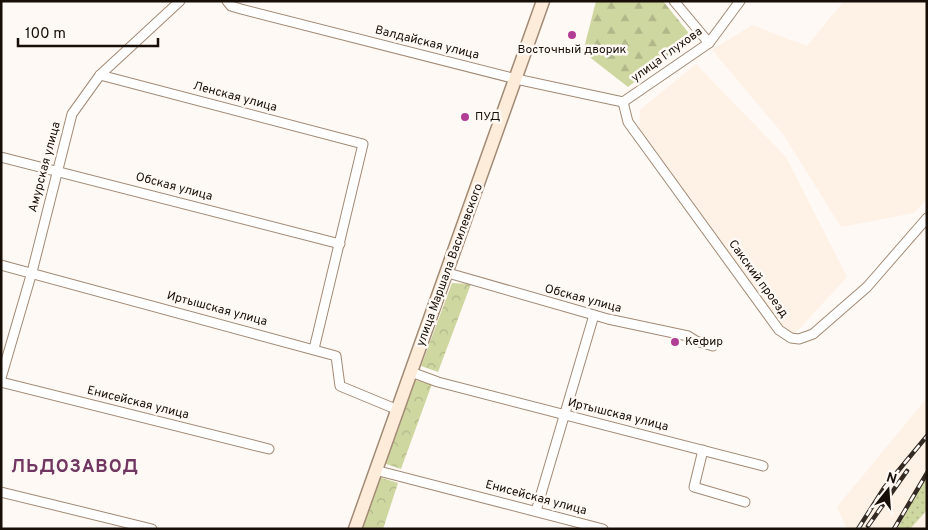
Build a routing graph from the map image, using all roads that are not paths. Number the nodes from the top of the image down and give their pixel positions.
1 (180, 1) edge
2 (227, 1) edge
3 (543, 1) edge
4 (674, 1) edge
5 (740, 1) edge
6 (709, 43) junction
7 (100, 74) junction
8 (516, 78) junction
9 (623, 102) junction
10 (1, 156) edge
11 (56, 169) junction
12 (927, 218) edge
13 (340, 244) junction
14 (1, 265) edge
15 (32, 272) junction
16 (448, 273) junction
17 (594, 315) junction
18 (713, 346) dead end
19 (314, 349) junction
20 (411, 372) junction
21 (1, 380) edge
22 (398, 410) junction
23 (565, 415) junction
24 (269, 449) dead end
25 (703, 450) junction
26 (762, 466) dead end
27 (375, 470) junction
28 (1, 492) edge
29 (745, 502) dead end
30 (536, 511) junction
31 (152, 529) edge
32 (355, 529) edge
33 (603, 529) edge

1 - 7 street, Амурская улица
2 - 8 street, Валдайская улица
3 - 8 main road, улица Маршала Василевского
4 - 6 street
5 - 6 street, улица Глухова
6 - 9 street, улица Глухова
7 - 11 street, Амурская улица
7 - 13 street, Ленская улица
8 - 9 street, Валдайская улица
8 - 16 main road, улица Маршала Василевского
9 - 12 street, Сакский проезд
10 - 11 street, Обская улица
11 - 13 street, Обская улица
11 - 15 street, Амурская улица
13 - 19 street
14 - 15 street, Иртышская улица
15 - 19 street, Иртышская улица
15 - 21 street, Амурская улица
16 - 17 street, Обская улица
16 - 20 main road, улица Маршала Василевского
17 - 18 street, Обская улица
17 - 23 street
19 - 22 street, Иртышская улица
20 - 22 main road, улица Маршала Василевского
20 - 23 street, Иртышская улица
21 - 24 street, Енисейская улица
22 - 27 main road, улица Маршала Василевского
23 - 25 street, Иртышская улица
23 - 30 street
25 - 26 street, Иртышская улица
25 - 29 street
27 - 30 street, Енисейская улица
27 - 32 main road, улица Маршала Василевского
28 - 31 street
30 - 33 street, Енисейская улица

